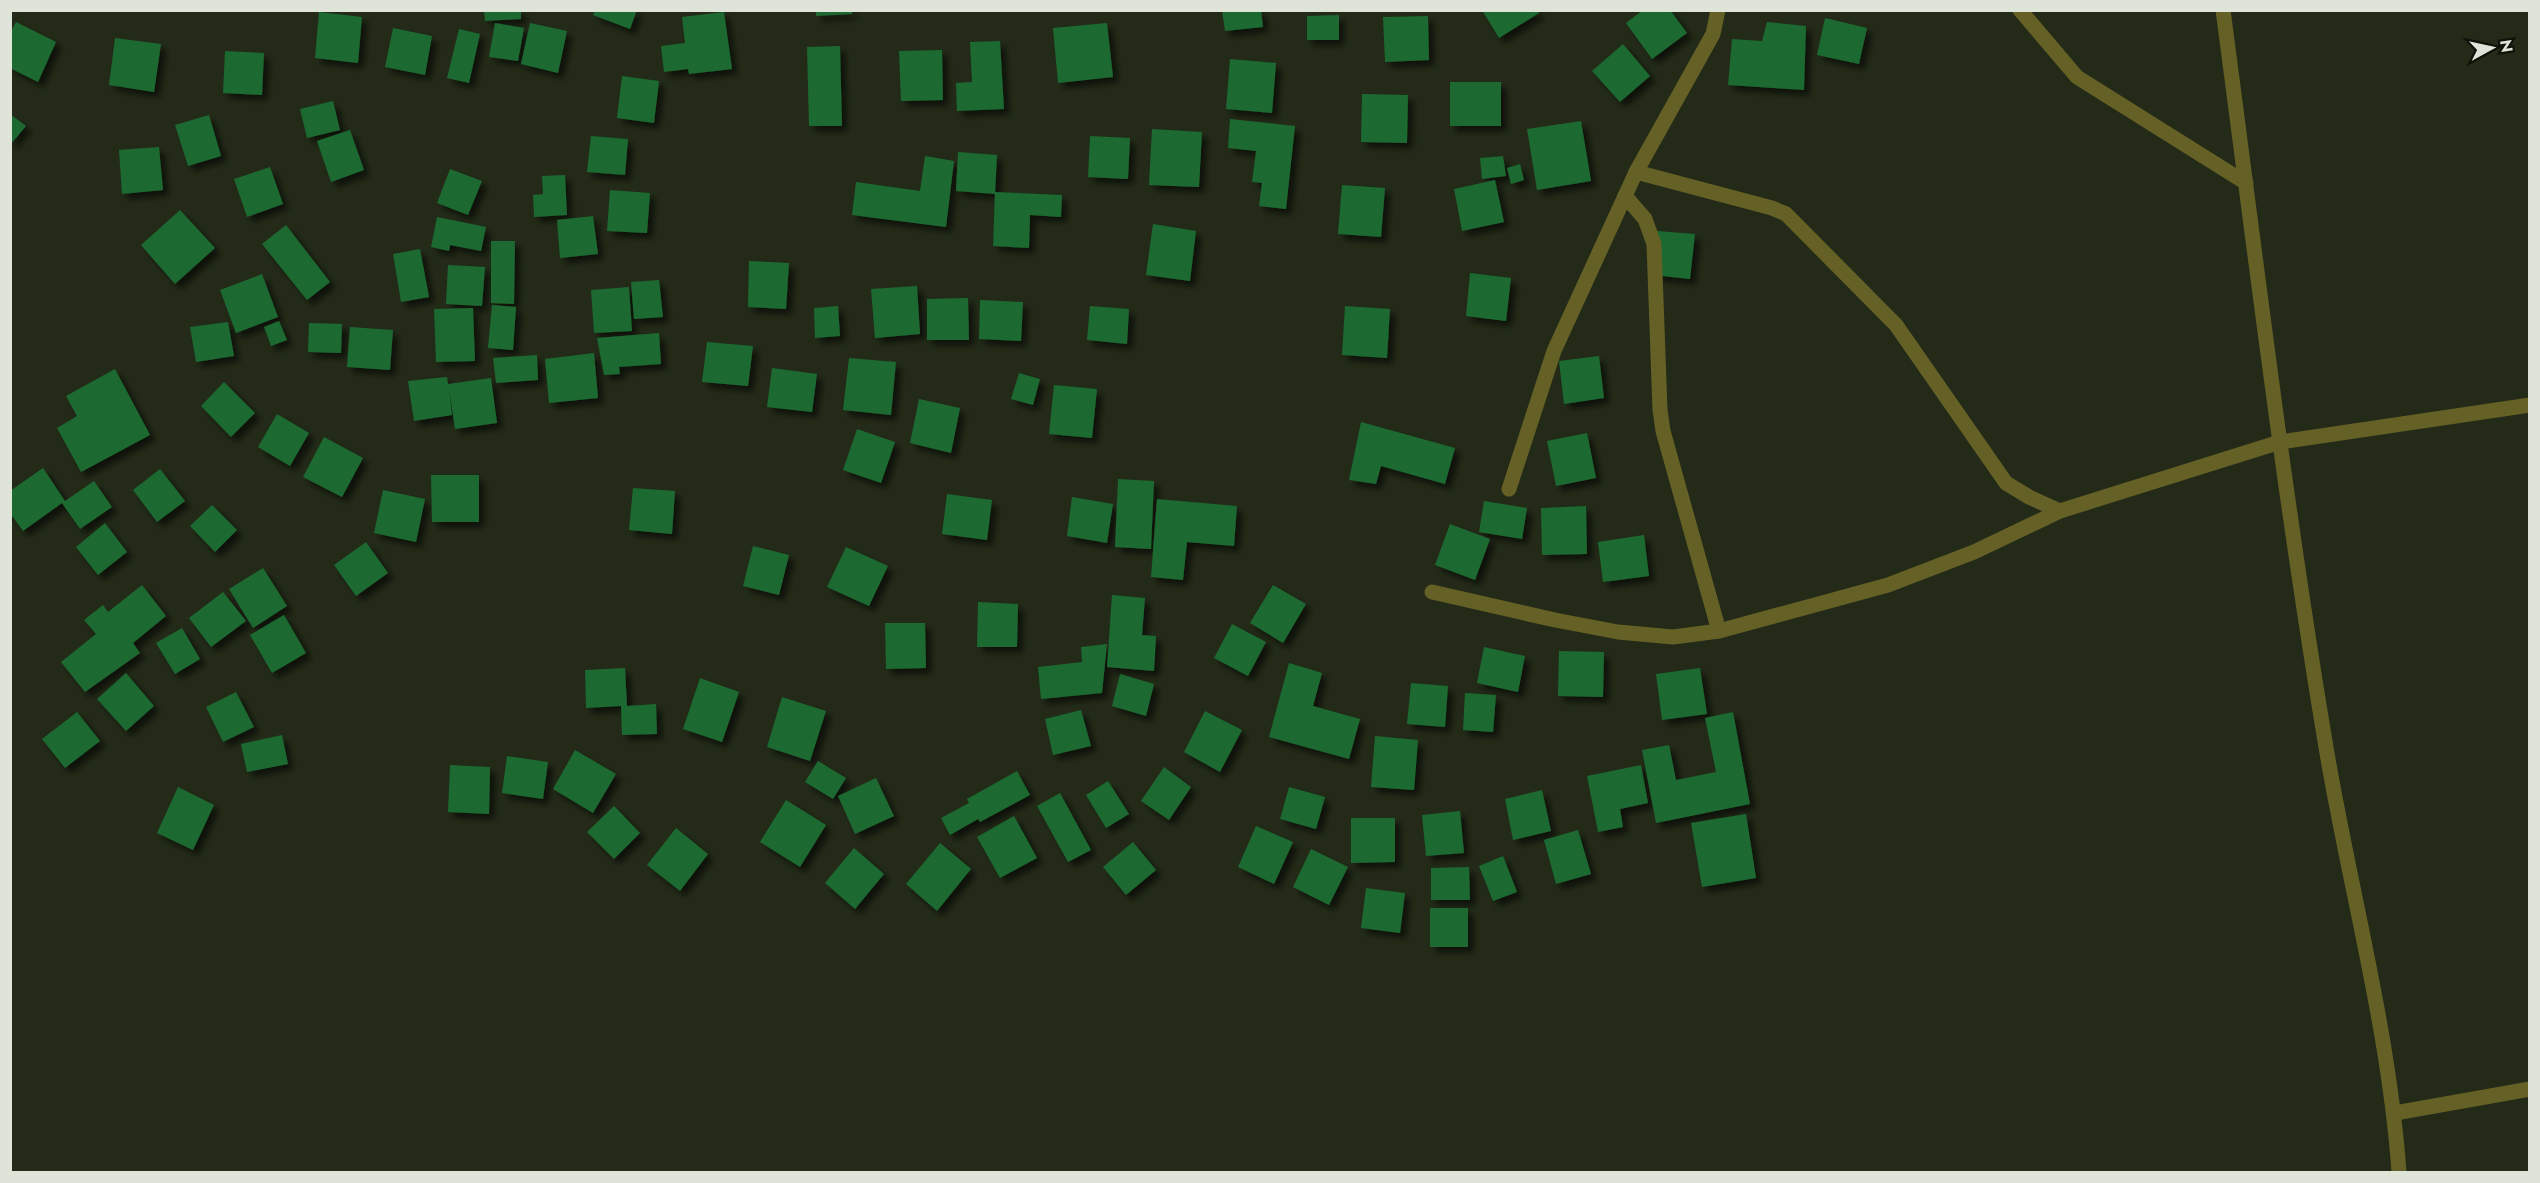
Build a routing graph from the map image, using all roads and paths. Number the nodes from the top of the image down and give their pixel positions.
1 (1718, 10) edge
2 (2020, 10) edge
3 (2223, 10) edge
4 (1636, 172) junction
5 (2246, 183) junction
6 (1625, 196) junction
7 (2529, 405) edge
8 (2280, 442) junction
9 (1509, 489) dead end
10 (2060, 511) junction
11 (1432, 592) dead end
12 (1719, 631) junction
13 (2529, 1089) edge
14 (2395, 1113) junction
15 (2398, 1173) edge

1 - 4 street
2 - 5 street
3 - 5 street
4 - 6 street
4 - 10 street
5 - 8 street
6 - 9 street
6 - 12 street
7 - 8 street
8 - 10 street
8 - 14 street
10 - 12 street
11 - 12 street
13 - 14 street
14 - 15 street

